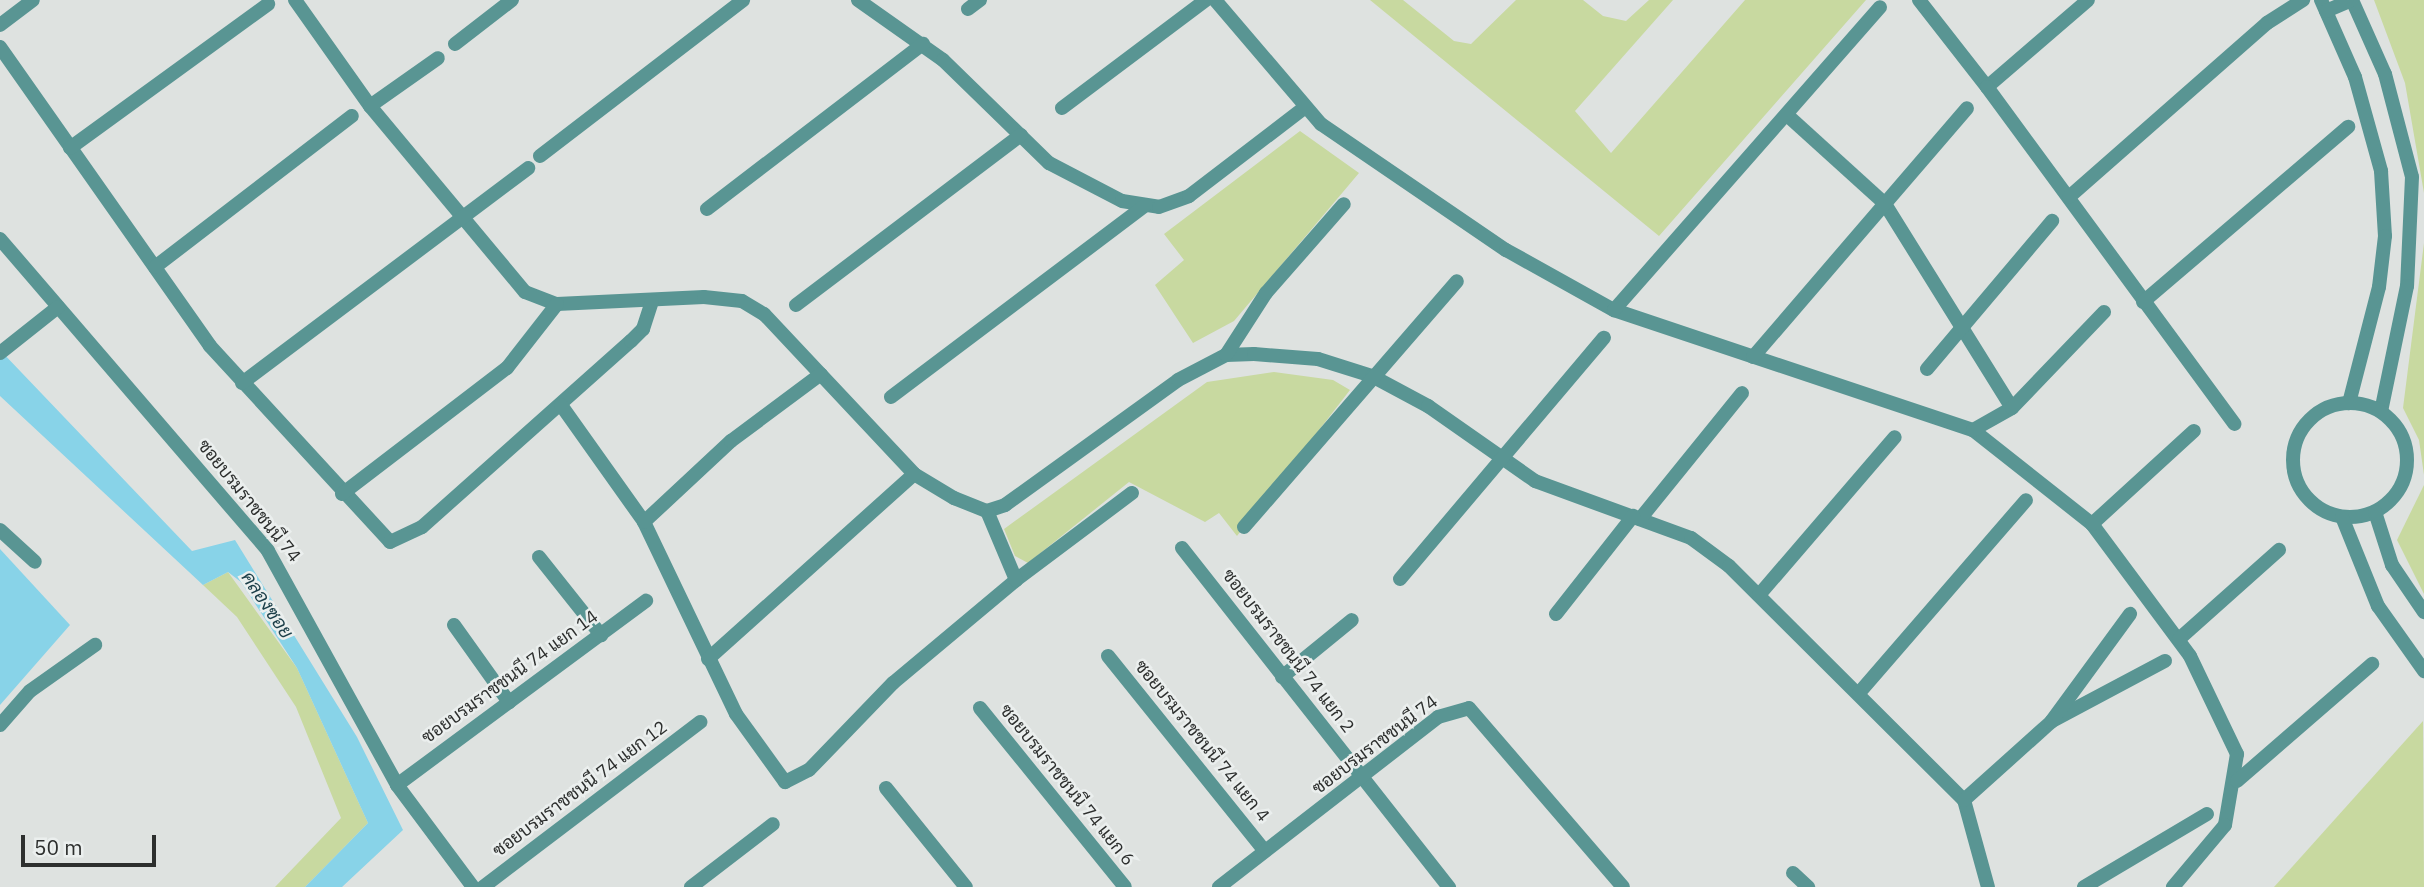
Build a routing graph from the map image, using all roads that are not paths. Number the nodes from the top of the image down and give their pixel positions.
1 (33, 0) edge
2 (295, 0) edge
3 (512, 0) edge
4 (743, 0) edge
5 (858, 0) edge
6 (1206, 0) edge
7 (1215, 0) edge
8 (1919, 0) edge
9 (2088, 0) edge
10 (2304, 0) edge
11 (2352, 0) edge
12 (268, 4) dead end
13 (2323, 5) edge
14 (1880, 7) dead end
15 (0, 24) edge
16 (455, 44) dead end
17 (923, 44) junction
18 (0, 47) edge
19 (438, 58) dead end
20 (1987, 88) junction
21 (370, 106) junction
22 (1062, 108) dead end
23 (1304, 108) junction
24 (1967, 108) dead end
25 (1787, 115) junction
26 (352, 116) dead end
27 (2348, 127) dead end
28 (1021, 135) junction
29 (70, 148) junction
30 (540, 156) dead end
31 (527, 168) dead end
32 (2069, 197) junction
33 (1345, 204) dead end
34 (1885, 204) junction
35 (1146, 205) junction
36 (707, 209) dead end
37 (461, 218) junction
38 (2052, 221) dead end
39 (0, 239) edge
40 (155, 267) junction
41 (1457, 281) dead end
42 (652, 301) junction
43 (2143, 302) junction
44 (557, 304) junction
45 (796, 305) dead end
46 (58, 307) junction
47 (1614, 310) junction
48 (2104, 312) dead end
49 (1963, 324) junction
50 (1604, 338) dead end
51 (0, 353) edge
52 (1226, 355) junction
53 (1752, 357) junction
54 (1927, 369) dead end
55 (821, 374) junction
56 (1372, 376) junction
57 (242, 383) junction
58 (1742, 393) dead end
59 (891, 397) dead end
60 (2349, 402) junction
61 (561, 405) junction
62 (2012, 408) junction
63 (2381, 411) junction
64 (2235, 424) dead end
65 (1973, 430) junction
66 (2194, 431) dead end
67 (1895, 437) dead end
68 (1506, 459) junction
69 (914, 474) junction
70 (342, 494) junction
71 (1132, 494) dead end
72 (2025, 500) dead end
73 (987, 511) junction
74 (2375, 512) junction
75 (2342, 517) junction
76 (1636, 518) junction
77 (645, 523) junction
78 (2092, 524) junction
79 (1244, 527) dead end
80 (0, 530) edge
81 (1182, 548) dead end
82 (2279, 550) dead end
83 (539, 556) dead end
84 (35, 562) dead end
85 (1400, 579) dead end
86 (1016, 580) junction
87 (1759, 595) junction
88 (646, 601) dead end
89 (2424, 612) edge
90 (1556, 614) dead end
91 (2130, 614) dead end
92 (1352, 620) dead end
93 (454, 625) dead end
94 (601, 635) junction
95 (2179, 639) junction
96 (95, 645) dead end
97 (1108, 656) dead end
98 (708, 659) junction
99 (2165, 661) dead end
100 (2372, 664) dead end
101 (2424, 671) edge
102 (1283, 677) junction
103 (1859, 693) junction
104 (509, 702) junction
105 (979, 708) dead end
106 (700, 722) dead end
107 (2050, 722) junction
108 (0, 724) edge
109 (1365, 778) junction
110 (2236, 781) junction
111 (397, 785) junction
112 (886, 788) dead end
113 (1964, 800) junction
114 (2207, 814) dead end
115 (773, 824) dead end
116 (1265, 851) junction
117 (1794, 873) dead end
118 (473, 887) edge
119 (483, 887) edge
120 (691, 887) edge
121 (966, 887) edge
122 (1125, 887) edge
123 (1219, 887) edge
124 (1449, 887) edge
125 (1623, 887) edge
126 (1808, 887) edge
127 (1988, 887) edge
128 (2084, 887) edge
129 (2173, 887) edge

1 - 15 street
2 - 21 street
3 - 16 street
4 - 30 street
5 - 17 street
6 - 22 street
7 - 23 street
8 - 20 street
9 - 20 street
10 - 32 street
11 - 13 street
11 - 63 street
12 - 29 street
13 - 60 street
14 - 25 street
17 - 28 street
17 - 36 street
18 - 29 street
19 - 21 street
20 - 32 street
21 - 37 street
23 - 35 street
23 - 47 street
24 - 34 street
25 - 34 street
25 - 47 street
26 - 40 street
27 - 43 street
28 - 35 street
28 - 45 street
29 - 40 street
31 - 37 street
32 - 43 street
33 - 52 street
34 - 49 street
34 - 53 street
35 - 59 street
37 - 44 street
37 - 57 street
38 - 49 street
39 - 46 street, ซอยบรมราชชนนี 74
40 - 57 street
41 - 56 street
42 - 44 street
42 - 55 street
42 - 61 street
43 - 64 street
44 - 70 street
46 - 51 street
46 - 111 street, ซอยบรมราชชนนี 74
47 - 53 street
48 - 62 street
49 - 54 street
49 - 62 street
50 - 68 street
52 - 56 street
52 - 73 street
53 - 65 street
55 - 69 street
55 - 77 street
56 - 68 street
56 - 79 street
57 - 70 street
58 - 76 street
60 - 63 street
60 - 75 street
61 - 70 street
61 - 77 street
62 - 65 street
63 - 74 street
65 - 78 street
66 - 78 street
67 - 87 street
68 - 76 street
68 - 85 street
69 - 73 street
69 - 98 street
71 - 86 street
72 - 103 street
73 - 86 street
74 - 75 street
74 - 89 street
75 - 101 street
76 - 87 street
76 - 90 street
77 - 98 street
78 - 95 street
80 - 84 street
81 - 102 street, ซอยบรมราชชนนี 74 แยก 2
82 - 95 street
83 - 94 street
86 - 98 street
87 - 103 street
88 - 94 street, ซอยบรมราชชนนี 74 แยก 14
91 - 107 street
92 - 102 street
93 - 104 street
94 - 104 street, ซอยบรมราชชนนี 74 แยก 14
95 - 110 street
96 - 108 street
97 - 116 street, ซอยบรมราชชนนี 74 แยก 4
99 - 107 street
100 - 110 street
102 - 109 street, ซอยบรมราชชนนี 74 แยก 2
103 - 113 street
104 - 111 street, ซอยบรมราชชนนี 74 แยก 14
105 - 122 street, ซอยบรมราชชนนี 74 แยก 6
106 - 119 street, ซอยบรมราชชนนี 74 แยก 12
107 - 113 street
109 - 116 street, ซอยบรมราชชนนี 74
109 - 124 street, ซอยบรมราชชนนี 74 แยก 2
109 - 125 street, ซอยบรมราชชนนี 74
110 - 129 street
111 - 118 street, ซอยบรมราชชนนี 74
112 - 121 street
113 - 127 street
114 - 128 street
115 - 120 street
116 - 123 street, ซอยบรมราชชนนี 74
117 - 126 street

